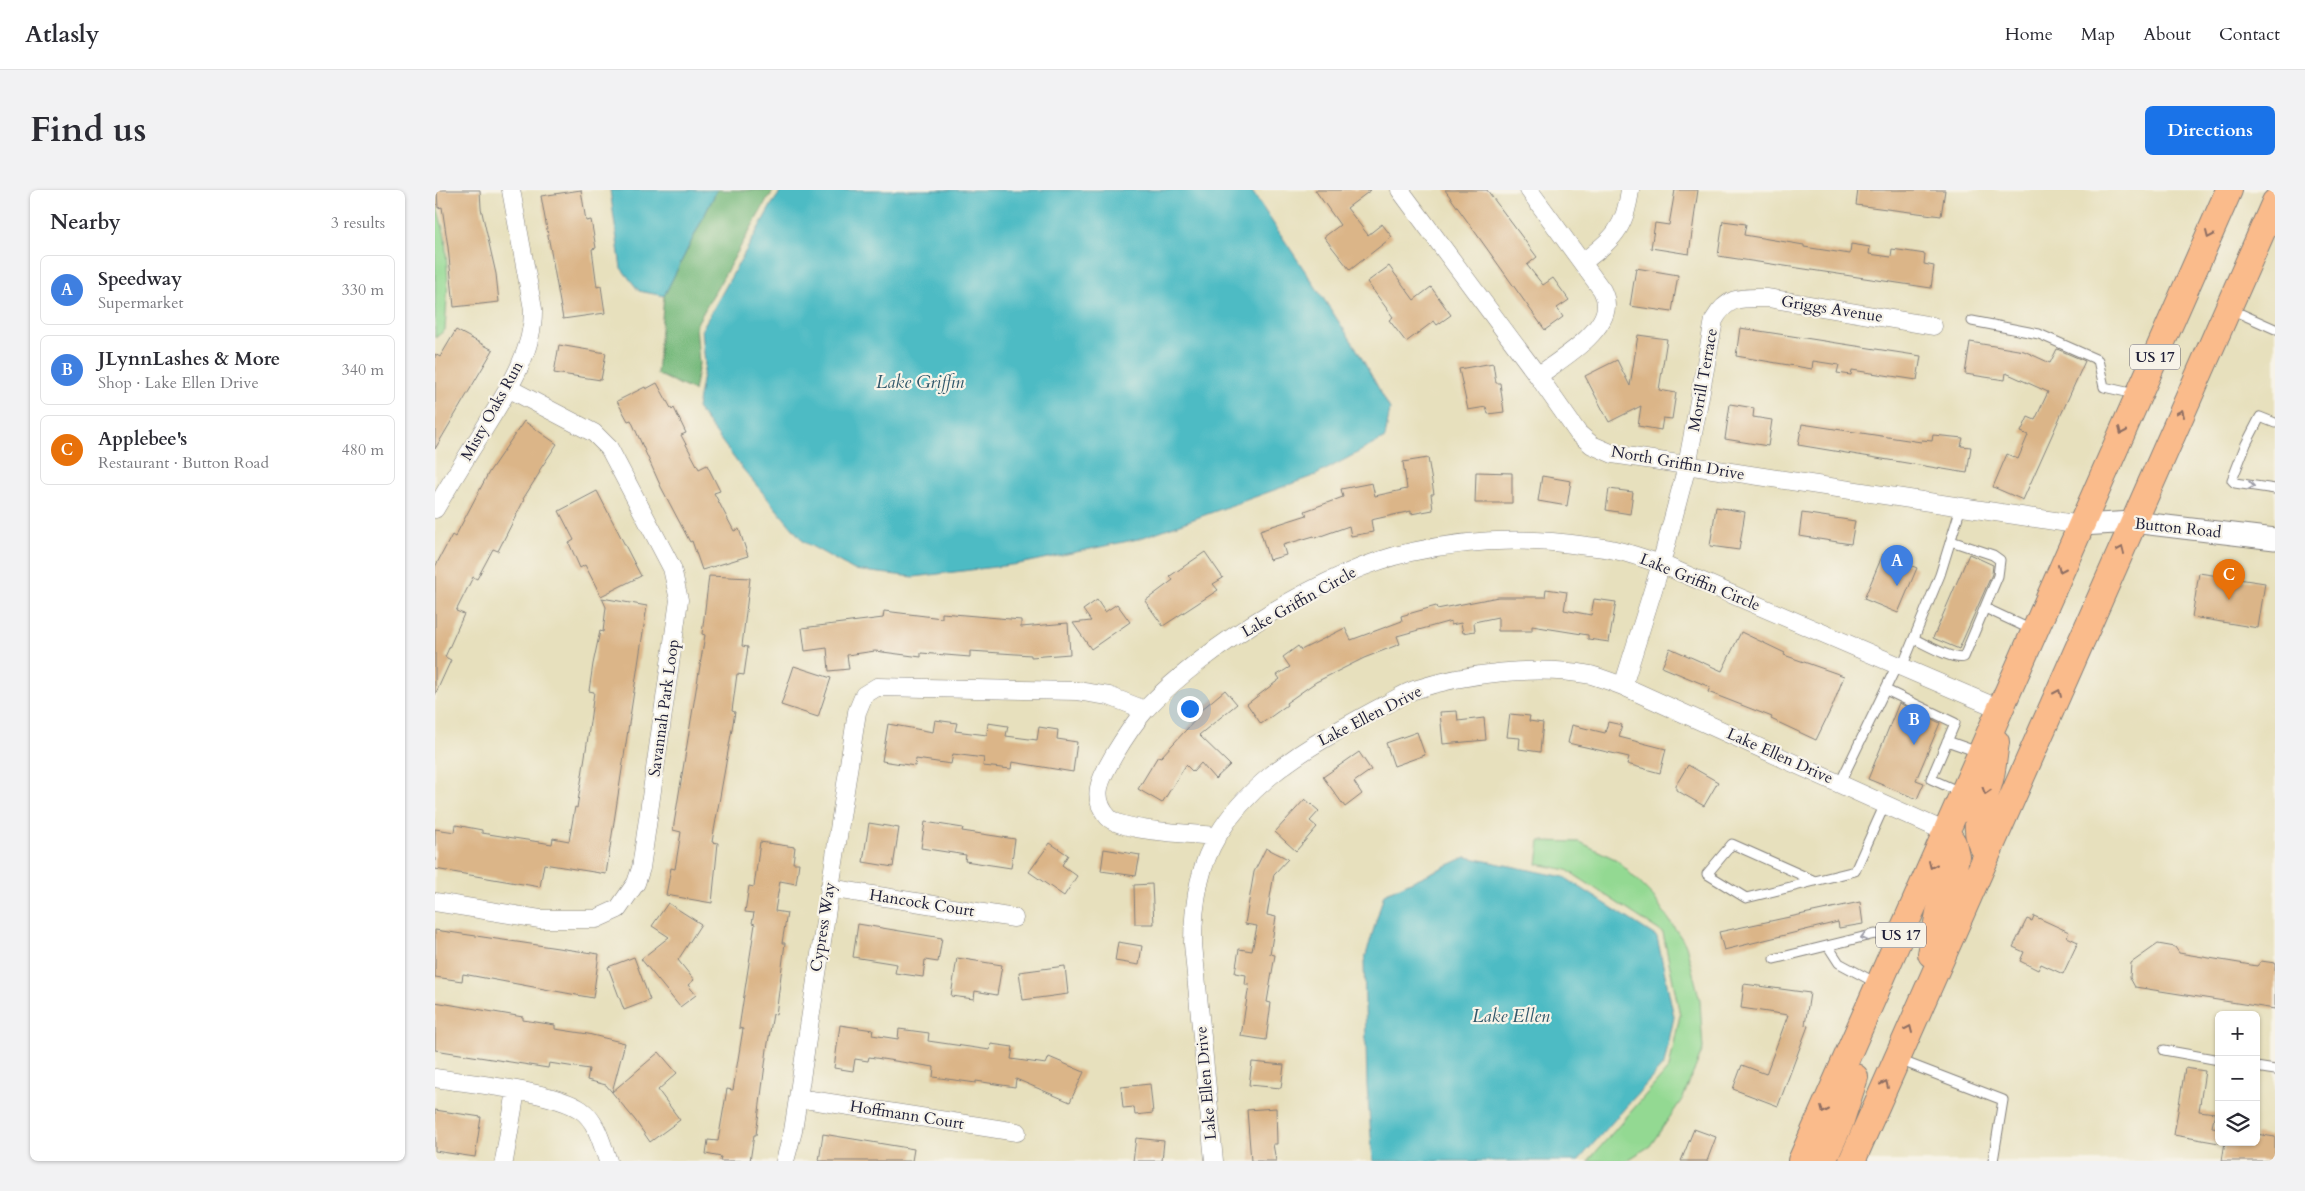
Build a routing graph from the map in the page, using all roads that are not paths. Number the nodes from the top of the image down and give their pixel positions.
1 (511, 190) edge
2 (1400, 190) edge
3 (1529, 190) edge
4 (1630, 190) edge
5 (2229, 190) edge
6 (2266, 190) edge
7 (2275, 202) edge
8 (2263, 229) junction
9 (1583, 262) junction
10 (1731, 301) joint
11 (2228, 308) junction
12 (1972, 321) dead end
13 (1933, 326) dead end
14 (2275, 329) edge
15 (1539, 376) junction
16 (509, 388) junction
17 (2138, 395) junction
18 (2275, 424) edge
19 (1687, 466) junction
20 (2274, 486) edge
21 (1961, 507) junction
22 (435, 509) edge
23 (2133, 522) junction
24 (2081, 525) junction
25 (2275, 539) edge
26 (1951, 541) junction
27 (1661, 564) junction
28 (1985, 608) junction
29 (2034, 631) junction
30 (1914, 639) junction
31 (1899, 666) junction
32 (1623, 686) junction
33 (1886, 690) junction
34 (2000, 709) junction
35 (1145, 710) junction
36 (1947, 741) junction
37 (1981, 753) junction
38 (1840, 783) junction
39 (1963, 793) junction
40 (1885, 804) junction
41 (1947, 832) junction
42 (1218, 836) junction
43 (1987, 853) junction
44 (1815, 881) junction
45 (829, 888) junction
46 (435, 902) edge
47 (1014, 918) dead end
48 (1898, 941) junction
49 (1829, 946) junction
50 (1774, 959) dead end
51 (1879, 984) junction
52 (1923, 999) junction
53 (1861, 1027) junction
54 (2163, 1050) dead end
55 (1896, 1059) junction
56 (2215, 1059) edge
57 (2260, 1068) edge
58 (2275, 1070) edge
59 (435, 1078) edge
60 (516, 1091) junction
61 (798, 1098) junction
62 (1017, 1132) dead end
63 (504, 1161) edge
64 (608, 1161) edge
65 (785, 1161) edge
66 (1214, 1161) edge
67 (1801, 1161) edge
68 (1823, 1161) edge
69 (1852, 1161) edge
70 (1993, 1161) edge

1 - 16 street, Misty Oaks Run
2 - 15 street, North Griffin Drive
3 - 9 street
4 - 9 street
5 -> 17 main road, US 17
6 - 8 main road
7 - 8 main road, US 17
8 - 11 main road, US 17
9 - 15 street
10 - 13 street, Griggs Avenue
10 - 19 street, Morrill Terrace
11 - 14 lane
23 -> 11 main road, US 17
12 - 17 lane
15 - 19 street, North Griffin Drive
16 - 22 street, Misty Oaks Run
16 - 46 street, Savannah Park Loop
17 -> 24 main road, US 17
18 -> 20 lane
19 - 21 street, North Griffin Drive
19 - 27 street, Morrill Terrace
21 - 24 street, North Griffin Drive
21 - 26 lane
23 - 24 street, Button Road
23 - 25 street, Button Road
43 -> 23 main road, US 17
24 -> 29 main road, US 17
26 - 28 lane
26 - 30 lane
27 - 31 street, Lake Griffin Circle
27 - 32 street, Morrill Terrace
27 - 35 street, Lake Griffin Circle
28 - 29 lane
28 - 30 lane
29 - 34 main road, US 17
30 - 31 lane
31 - 33 lane
31 - 34 street, Lake Griffin Circle
32 - 38 street, Lake Ellen Drive
32 - 42 street, Lake Ellen Drive
33 - 36 lane
33 - 38 lane
34 - 37 main road, US 17
34 -> 43 main road
35 - 42 street, Lake Griffin Circle
35 - 45 street, Cypress Way
36 - 37 lane
36 - 39 lane
37 - 39 main road, US 17
38 - 40 street, Lake Ellen Drive
39 - 41 main road, US 17
40 - 41 street, Lake Ellen Drive
40 - 44 lane
41 -> 48 main road, US 17
41 - 52 main road
42 - 66 street, Lake Ellen Drive
43 - 52 main road, US 17
44 - 44 lane
45 - 47 street, Hancock Court
45 - 61 street, Cypress Way
48 -> 49 lane
48 - 51 main road, US 17
49 - 50 lane
49 - 51 lane
51 - 53 main road, US 17
55 -> 52 main road, US 17
53 -> 67 main road, US 17
53 - 68 main road
54 - 56 lane
69 -> 55 main road, US 17
55 - 70 lane
57 - 58 lane
59 - 60 street
60 - 63 street
60 - 64 street
61 - 62 street, Hoffmann Court
61 - 65 street, Cypress Way

